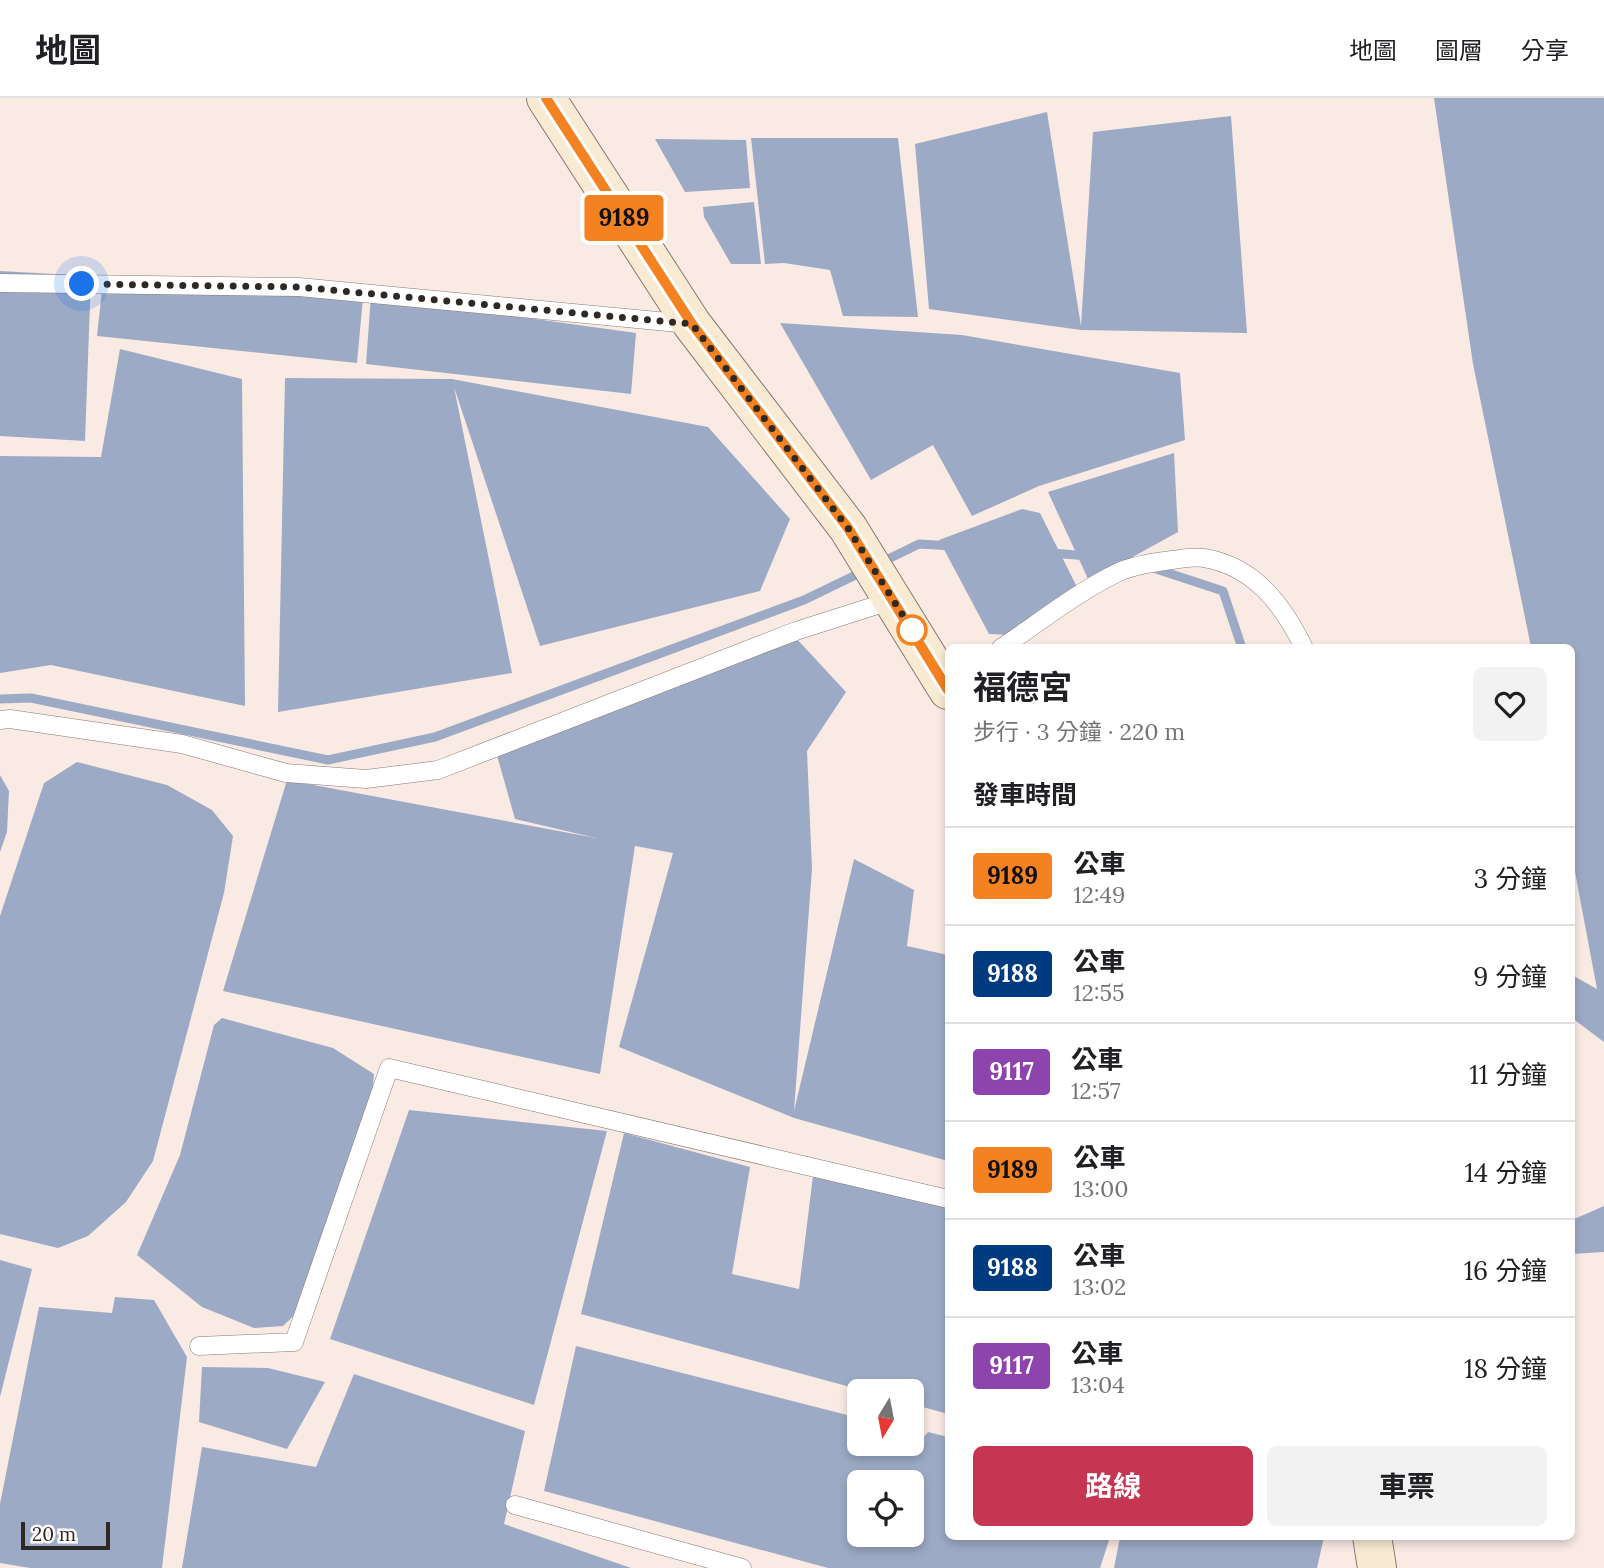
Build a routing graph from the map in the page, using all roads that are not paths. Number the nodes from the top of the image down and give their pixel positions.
1 (547, 98) edge
2 (0, 283) edge
3 (692, 324) junction
4 (879, 578) junction
5 (1007, 644) edge
6 (1302, 644) edge
7 (945, 683) edge
8 (0, 720) edge
9 (945, 1198) edge
10 (199, 1346) dead end
11 (515, 1505) dead end
12 (1373, 1540) edge
13 (743, 1568) edge
14 (1377, 1568) edge

1 - 3 street
2 - 3 lane
3 - 4 street
4 - 7 street
4 - 8 lane
5 - 6 lane
9 - 10 lane
11 - 13 lane
12 - 14 street

